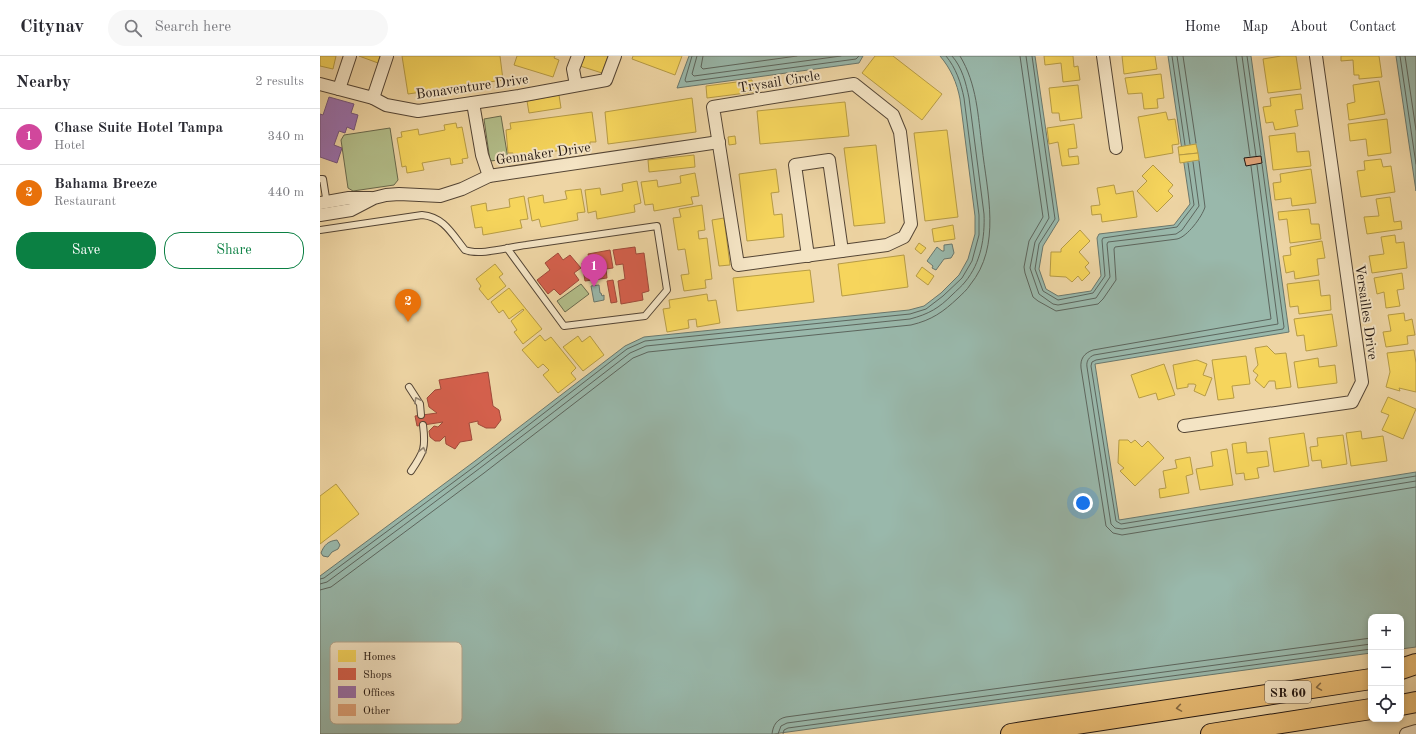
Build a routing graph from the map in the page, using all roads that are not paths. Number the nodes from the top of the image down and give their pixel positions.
1 (350, 56) edge
2 (387, 56) edge
3 (578, 56) edge
4 (615, 56) edge
5 (1103, 56) edge
6 (1316, 56) edge
7 (320, 84) edge
8 (576, 85) junction
9 (339, 88) junction
10 (372, 98) junction
11 (472, 103) junction
12 (719, 142) junction
13 (1116, 148) dead end
14 (489, 176) junction
15 (320, 179) edge
16 (324, 208) edge
17 (320, 230) edge
18 (507, 248) junction
19 (842, 251) junction
20 (808, 256) junction
21 (409, 387) dead end
22 (421, 415) dead end
23 (423, 425) dead end
24 (1184, 426) dead end
25 (411, 471) dead end
26 (1416, 664) edge
27 (1404, 668) edge
28 (1416, 673) edge
29 (1404, 675) edge
30 (1367, 679) edge
31 (1416, 702) edge
32 (1404, 704) edge
33 (1368, 709) edge
34 (1284, 723) junction
35 (1416, 731) edge
36 (1011, 734) edge
37 (1211, 734) edge
38 (1248, 734) edge
39 (1406, 734) edge

1 - 9 street
2 - 10 street
3 - 8 street
4 - 8 street, Bonaventure Drive
5 - 13 street
6 - 24 street, Versailles Drive
7 - 9 street, Bonaventure Drive
8 - 11 street, Bonaventure Drive
9 - 10 street, Bonaventure Drive
10 - 11 street, Bonaventure Drive
11 - 14 street
12 - 14 street, Gennaker Drive
12 - 19 street, Trysail Circle
12 - 20 street, Trysail Circle
14 - 16 street, Gennaker Drive
15 - 16 lane
17 - 18 lane
18 - 18 lane
19 - 20 street, Trysail Circle
19 - 20 street
22 -> 21 lane
25 -> 23 lane
26 - 27 highway
28 - 29 highway
30 -> 36 highway, SR 60
31 - 32 highway
33 - 34 highway, SR 60
34 - 37 highway, SR 60
34 - 38 highway
35 - 39 street

